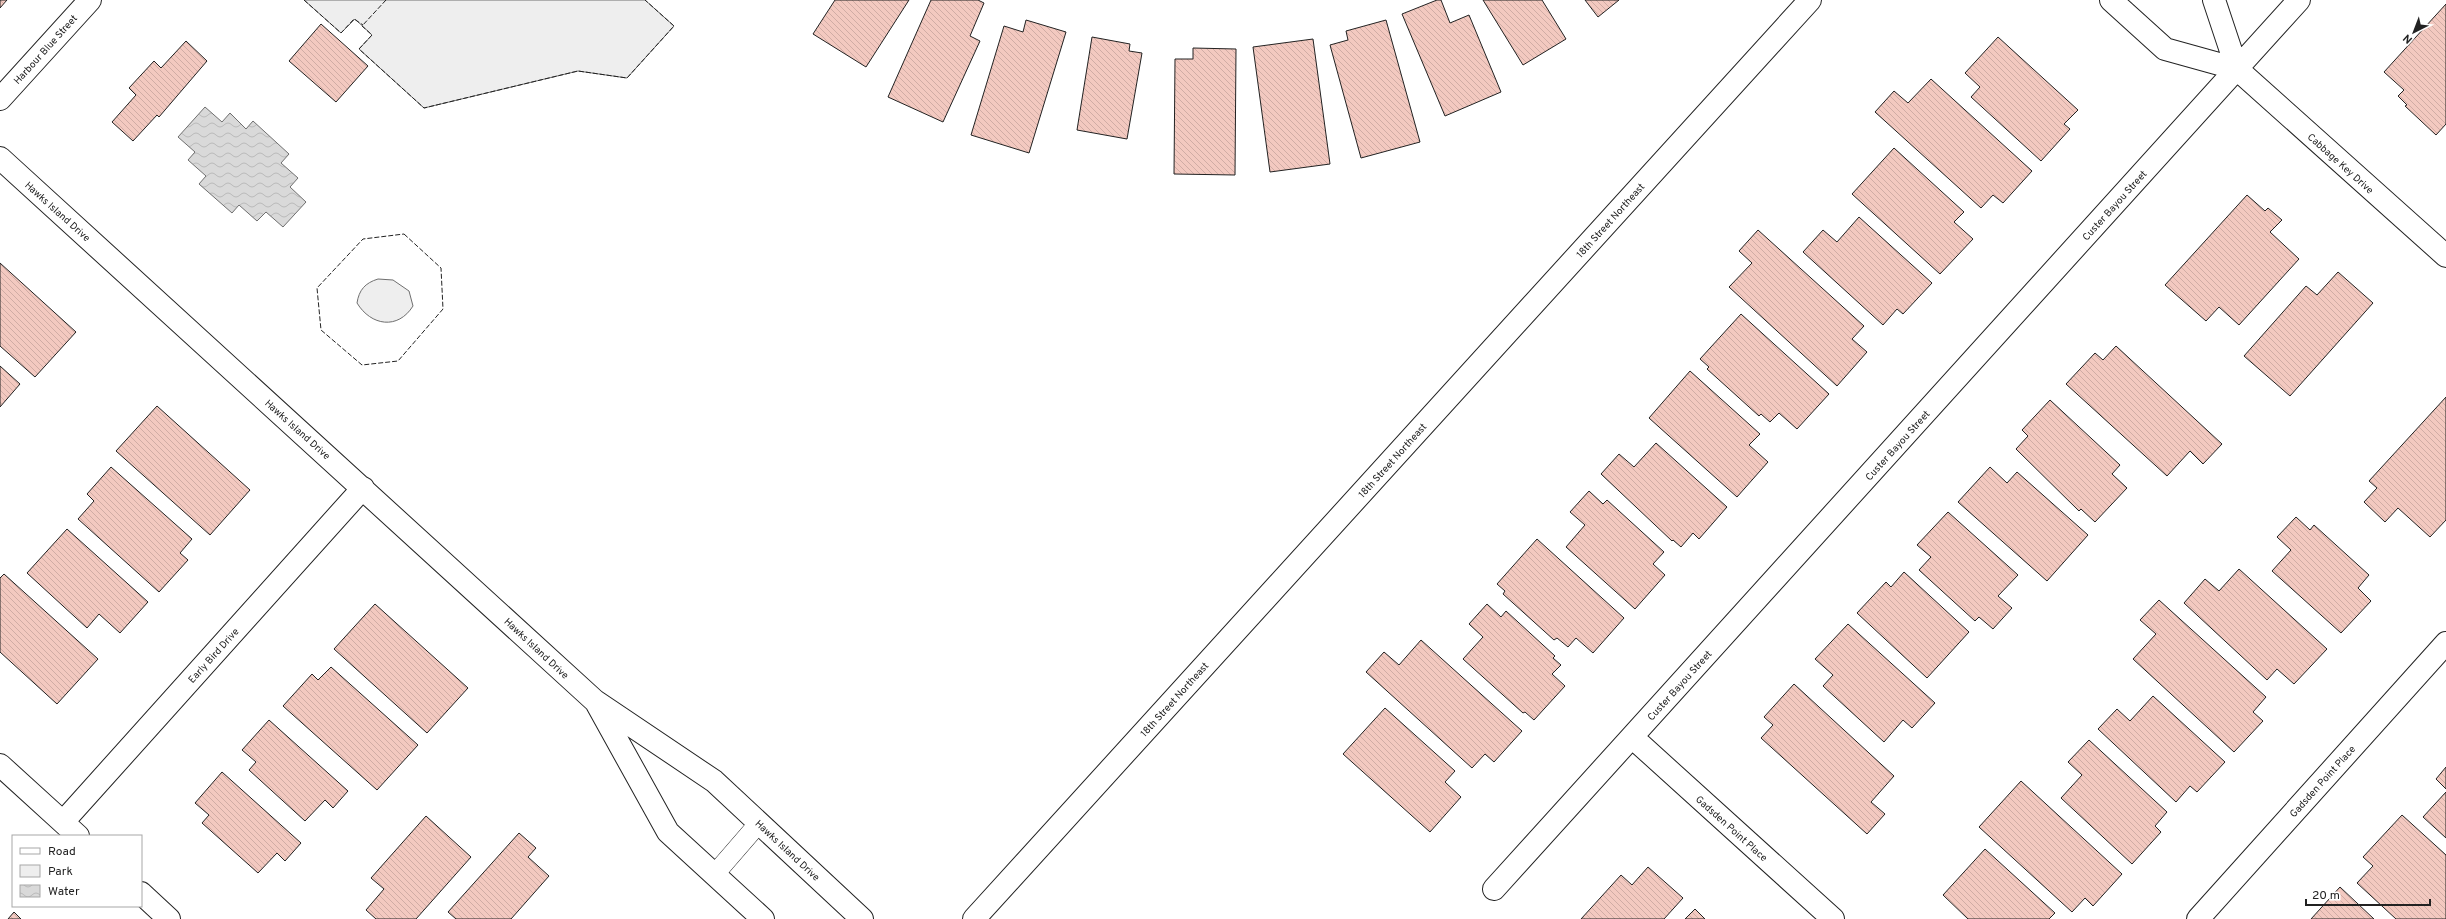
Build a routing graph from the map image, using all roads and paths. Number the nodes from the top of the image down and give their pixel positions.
1 (90, 0) edge
2 (1810, 0) edge
3 (2111, 0) edge
4 (2214, 0) edge
5 (2299, 0) edge
6 (2237, 69) junction
7 (0, 99) edge
8 (0, 158) edge
9 (2446, 256) edge
10 (363, 488) junction
11 (2446, 642) edge
12 (596, 701) junction
13 (1632, 738) junction
14 (0, 765) edge
15 (759, 823) junction
16 (71, 829) edge
17 (714, 875) junction
18 (1494, 890) dead end
19 (142, 894) edge
20 (169, 919) edge
21 (763, 919) edge
22 (862, 919) edge
23 (974, 919) edge
24 (1833, 919) edge
25 (2198, 919) edge

1 - 7 street, Harbour Blue Street
2 - 23 street, 18th Street Northeast
3 - 6 street, Cabbage Key Drive
4 - 6 street, Cabbage Key Drive
5 - 6 street, Custer Bayou Street
6 - 9 street, Cabbage Key Drive
6 - 13 street, Custer Bayou Street
8 - 10 street, Hawks Island Drive
10 - 12 street, Hawks Island Drive
10 - 16 street, Early Bird Drive
11 - 25 street, Gadsden Point Place
12 - 15 street, Hawks Island Drive
12 - 17 street, Hawks Island Drive
13 - 18 street, Custer Bayou Street
13 - 24 street, Gadsden Point Place
14 - 16 street
15 - 17 lane
15 - 22 street, Hawks Island Drive
17 - 21 street, Hawks Island Drive
19 - 20 street

